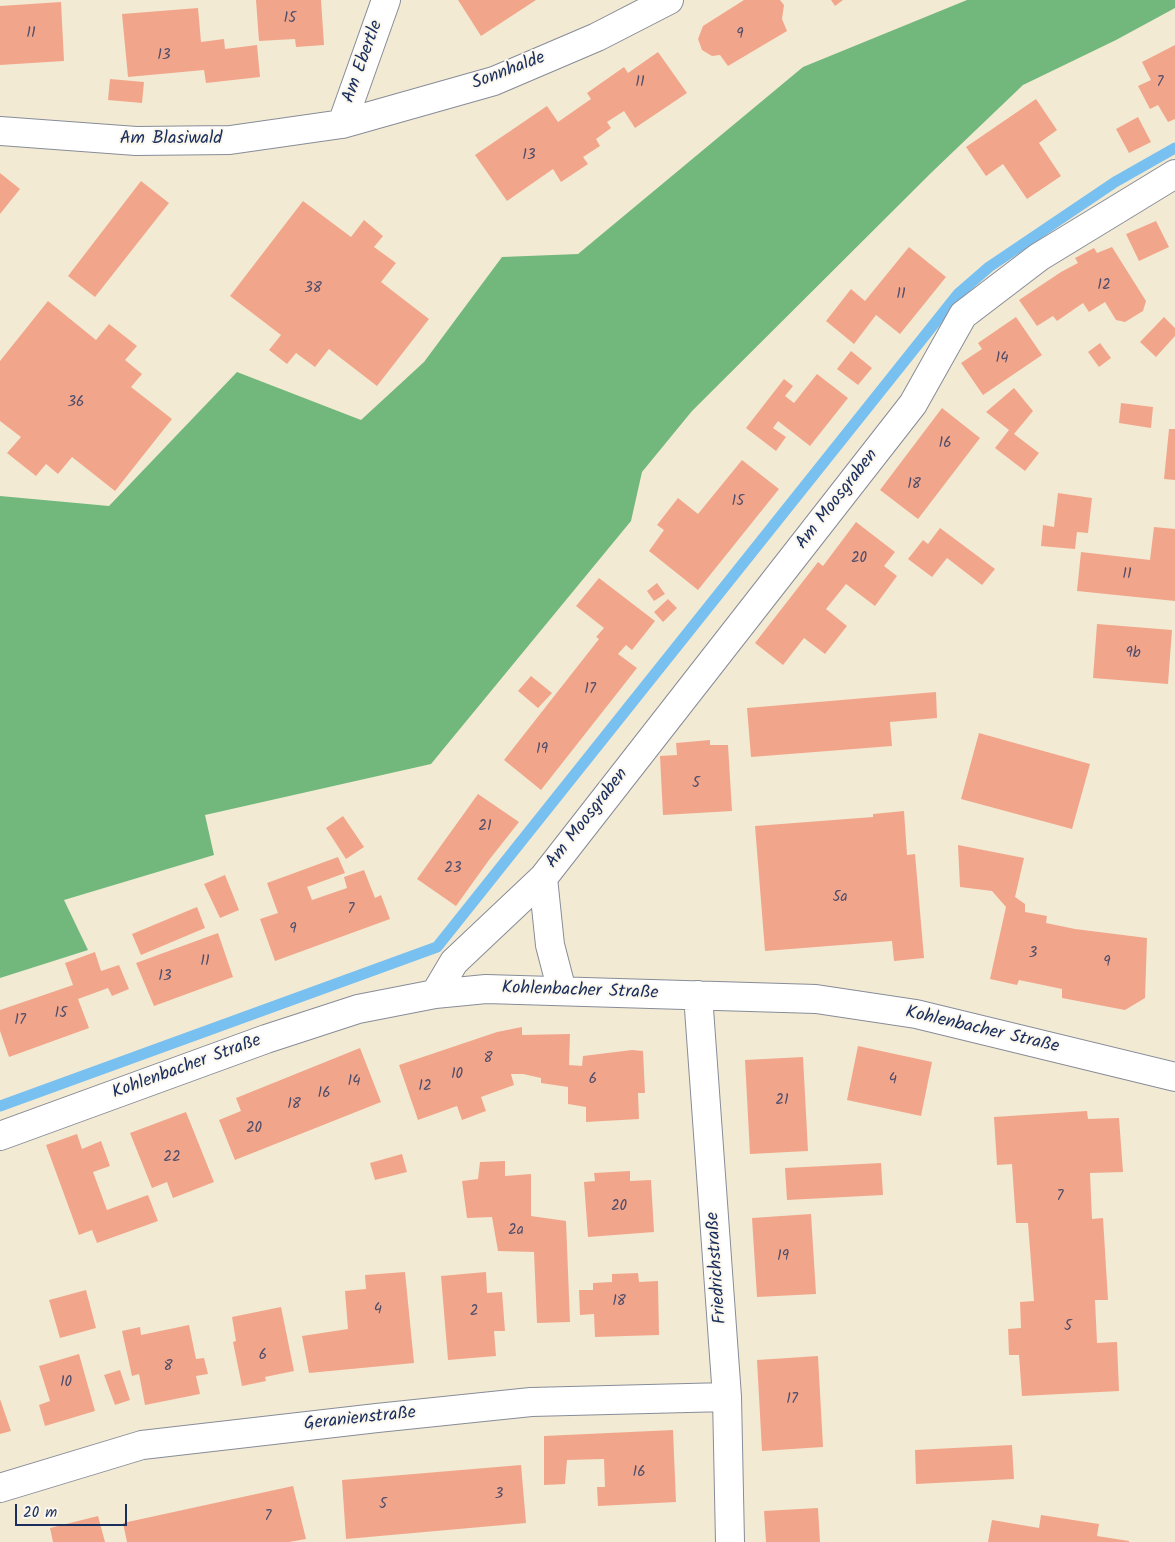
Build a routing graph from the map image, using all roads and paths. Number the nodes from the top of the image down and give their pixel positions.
1 (386, 0) edge
2 (669, 0) edge
3 (342, 124) junction
4 (0, 131) edge
5 (1175, 174) edge
6 (543, 878) junction
7 (562, 991) junction
8 (435, 994) junction
9 (698, 995) junction
10 (1175, 1077) edge
11 (0, 1136) edge
12 (726, 1397) junction
13 (0, 1488) edge
14 (730, 1542) edge

1 - 3 street, Am Ebertle
2 - 3 street, Sonnhalde
3 - 4 street, Am Blasiwald
5 - 6 street, Am Moosgraben
6 - 7 street, Am Moosgraben
6 - 8 street, Am Moosgraben
7 - 8 street, Kohlenbacher Straße
7 - 9 street, Kohlenbacher Straße
8 - 11 street, Kohlenbacher Straße
9 - 10 street, Kohlenbacher Straße
9 - 12 street, Friedrichstraße
12 - 13 street, Geranienstraße
12 - 14 street, Friedrichstraße

